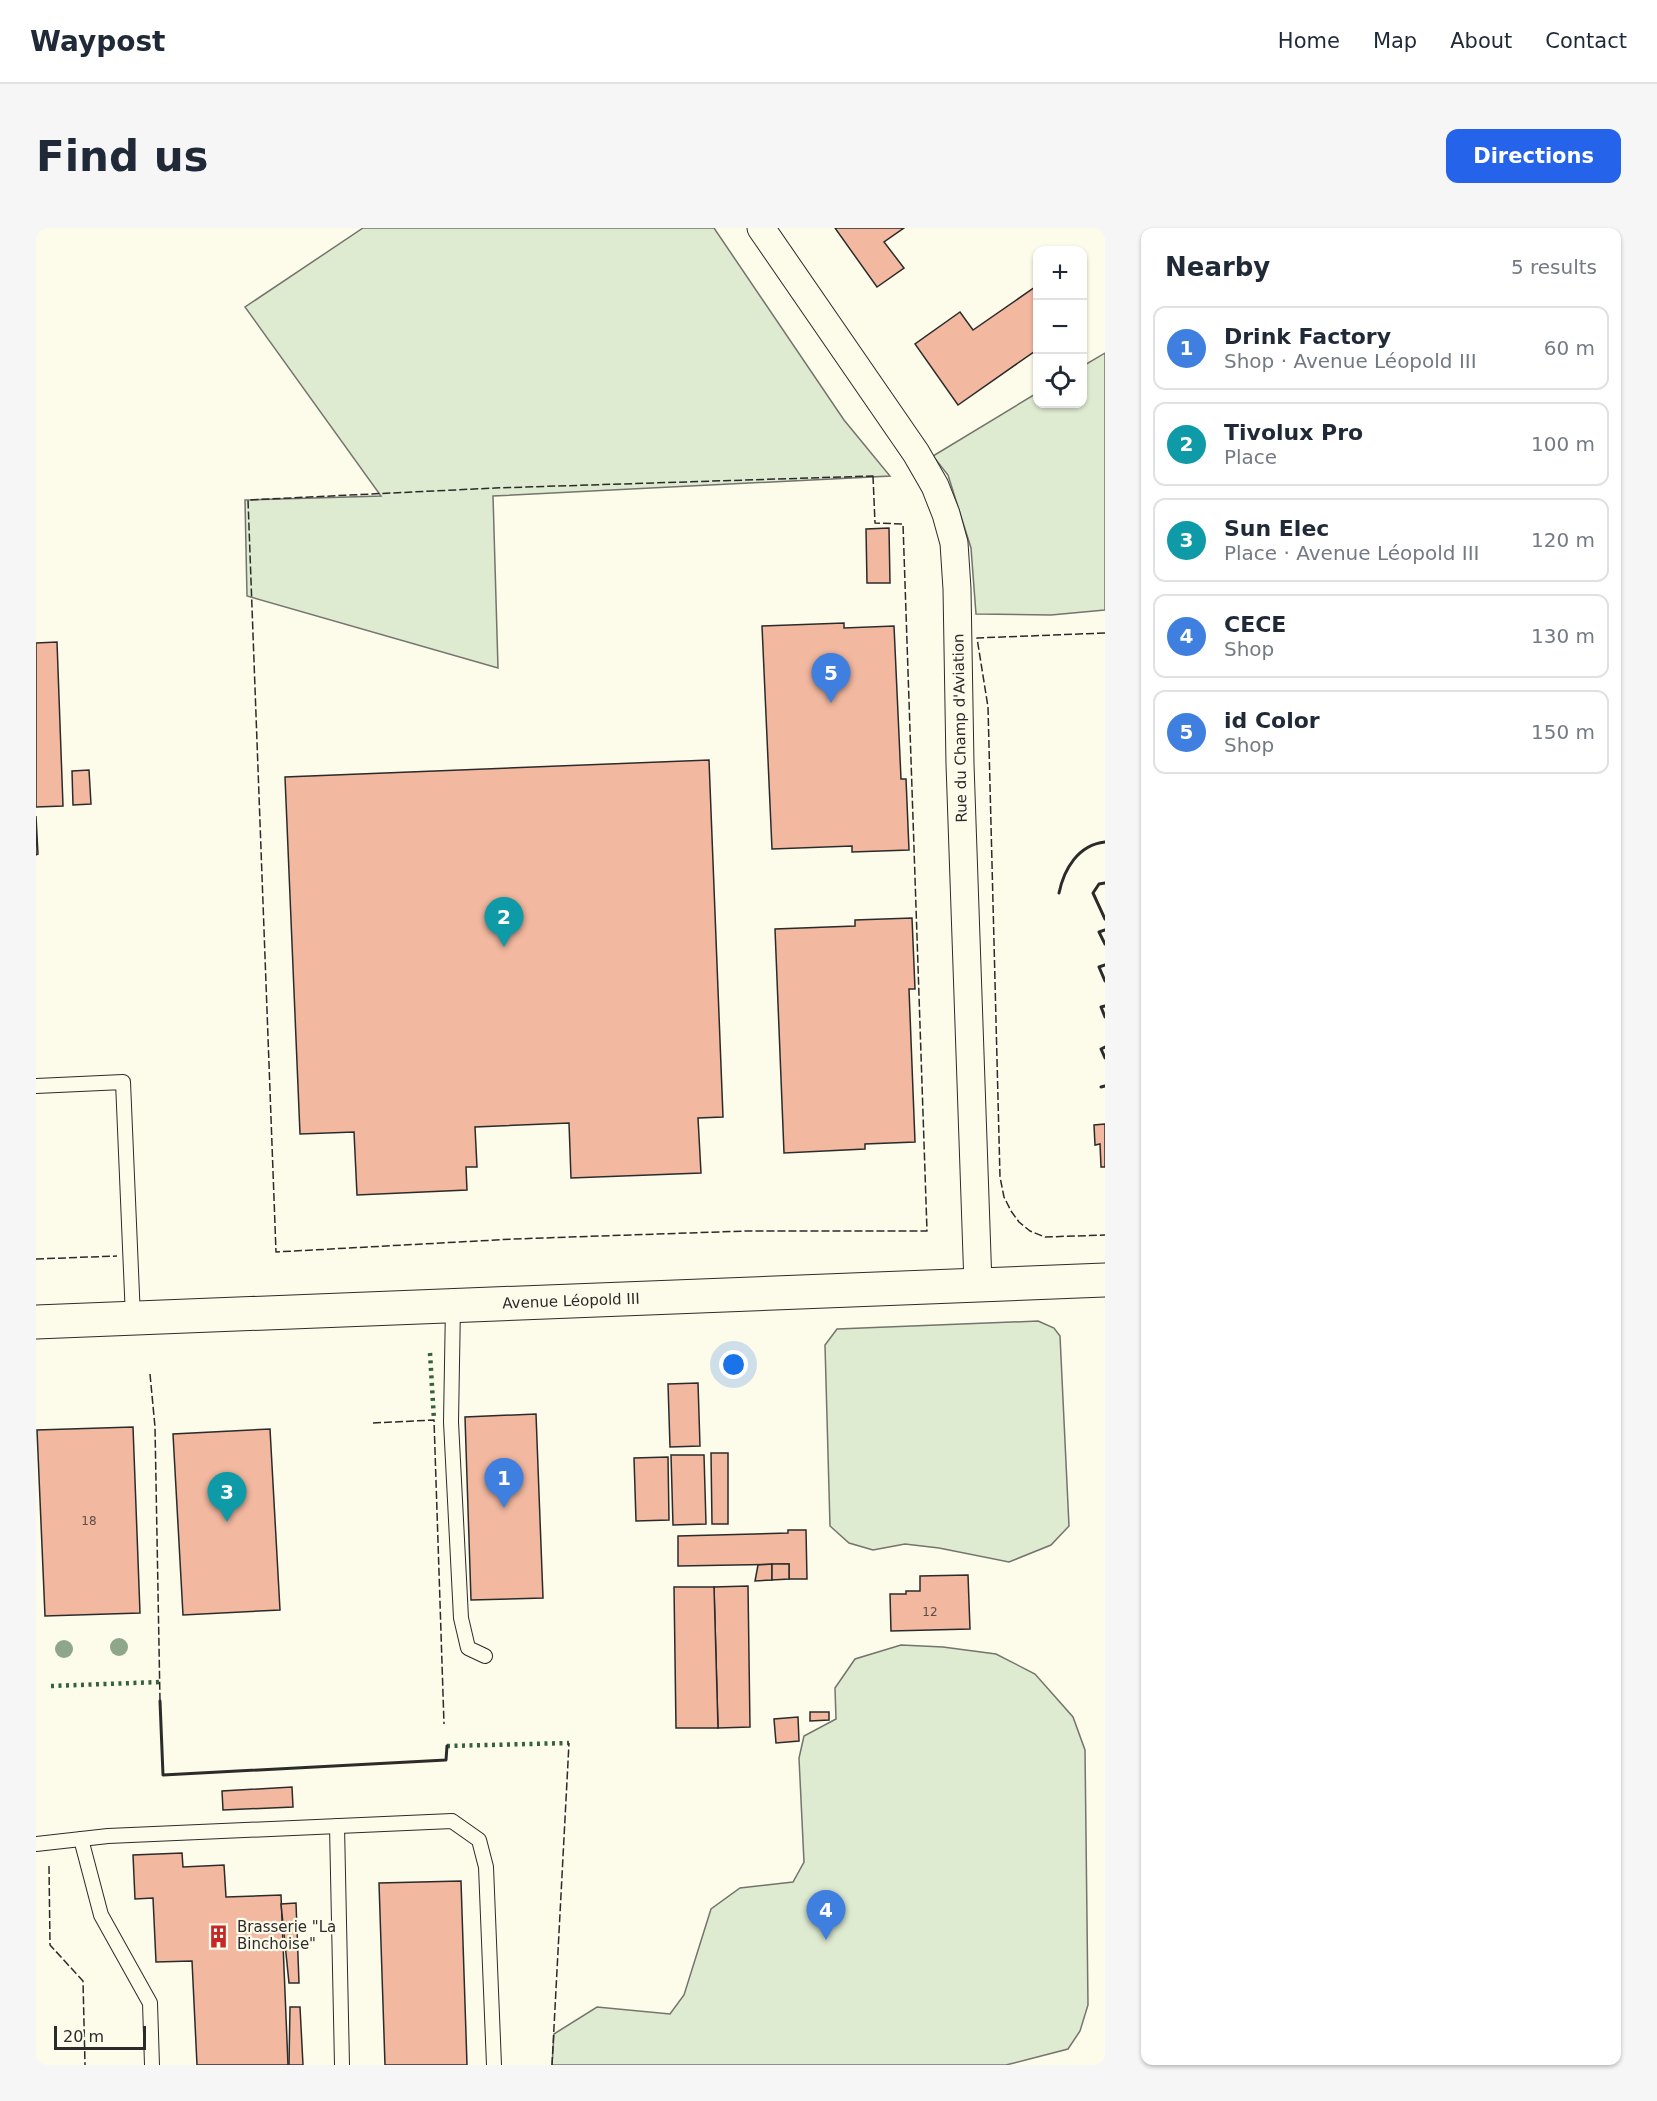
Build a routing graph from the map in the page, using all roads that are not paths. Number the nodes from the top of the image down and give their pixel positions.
1 (761, 228) edge
2 (36, 1086) edge
3 (1105, 1280) edge
4 (978, 1285) junction
5 (453, 1305) junction
6 (133, 1318) junction
7 (36, 1322) edge
8 (485, 1656) dead end
9 (337, 1826) junction
10 (81, 1839) junction
11 (36, 1844) edge
12 (152, 2065) edge
13 (342, 2065) edge
14 (494, 2065) edge

1 - 4 street, Rue du Champ d'Aviation
2 - 6 lane
3 - 4 main road, Avenue Léopold III
4 - 5 main road, Avenue Léopold III
5 - 6 main road, Avenue Léopold III
5 - 8 lane
6 - 7 main road, Avenue Léopold III
9 - 10 lane
9 - 13 lane
9 - 14 lane
10 - 11 lane
10 - 12 lane

